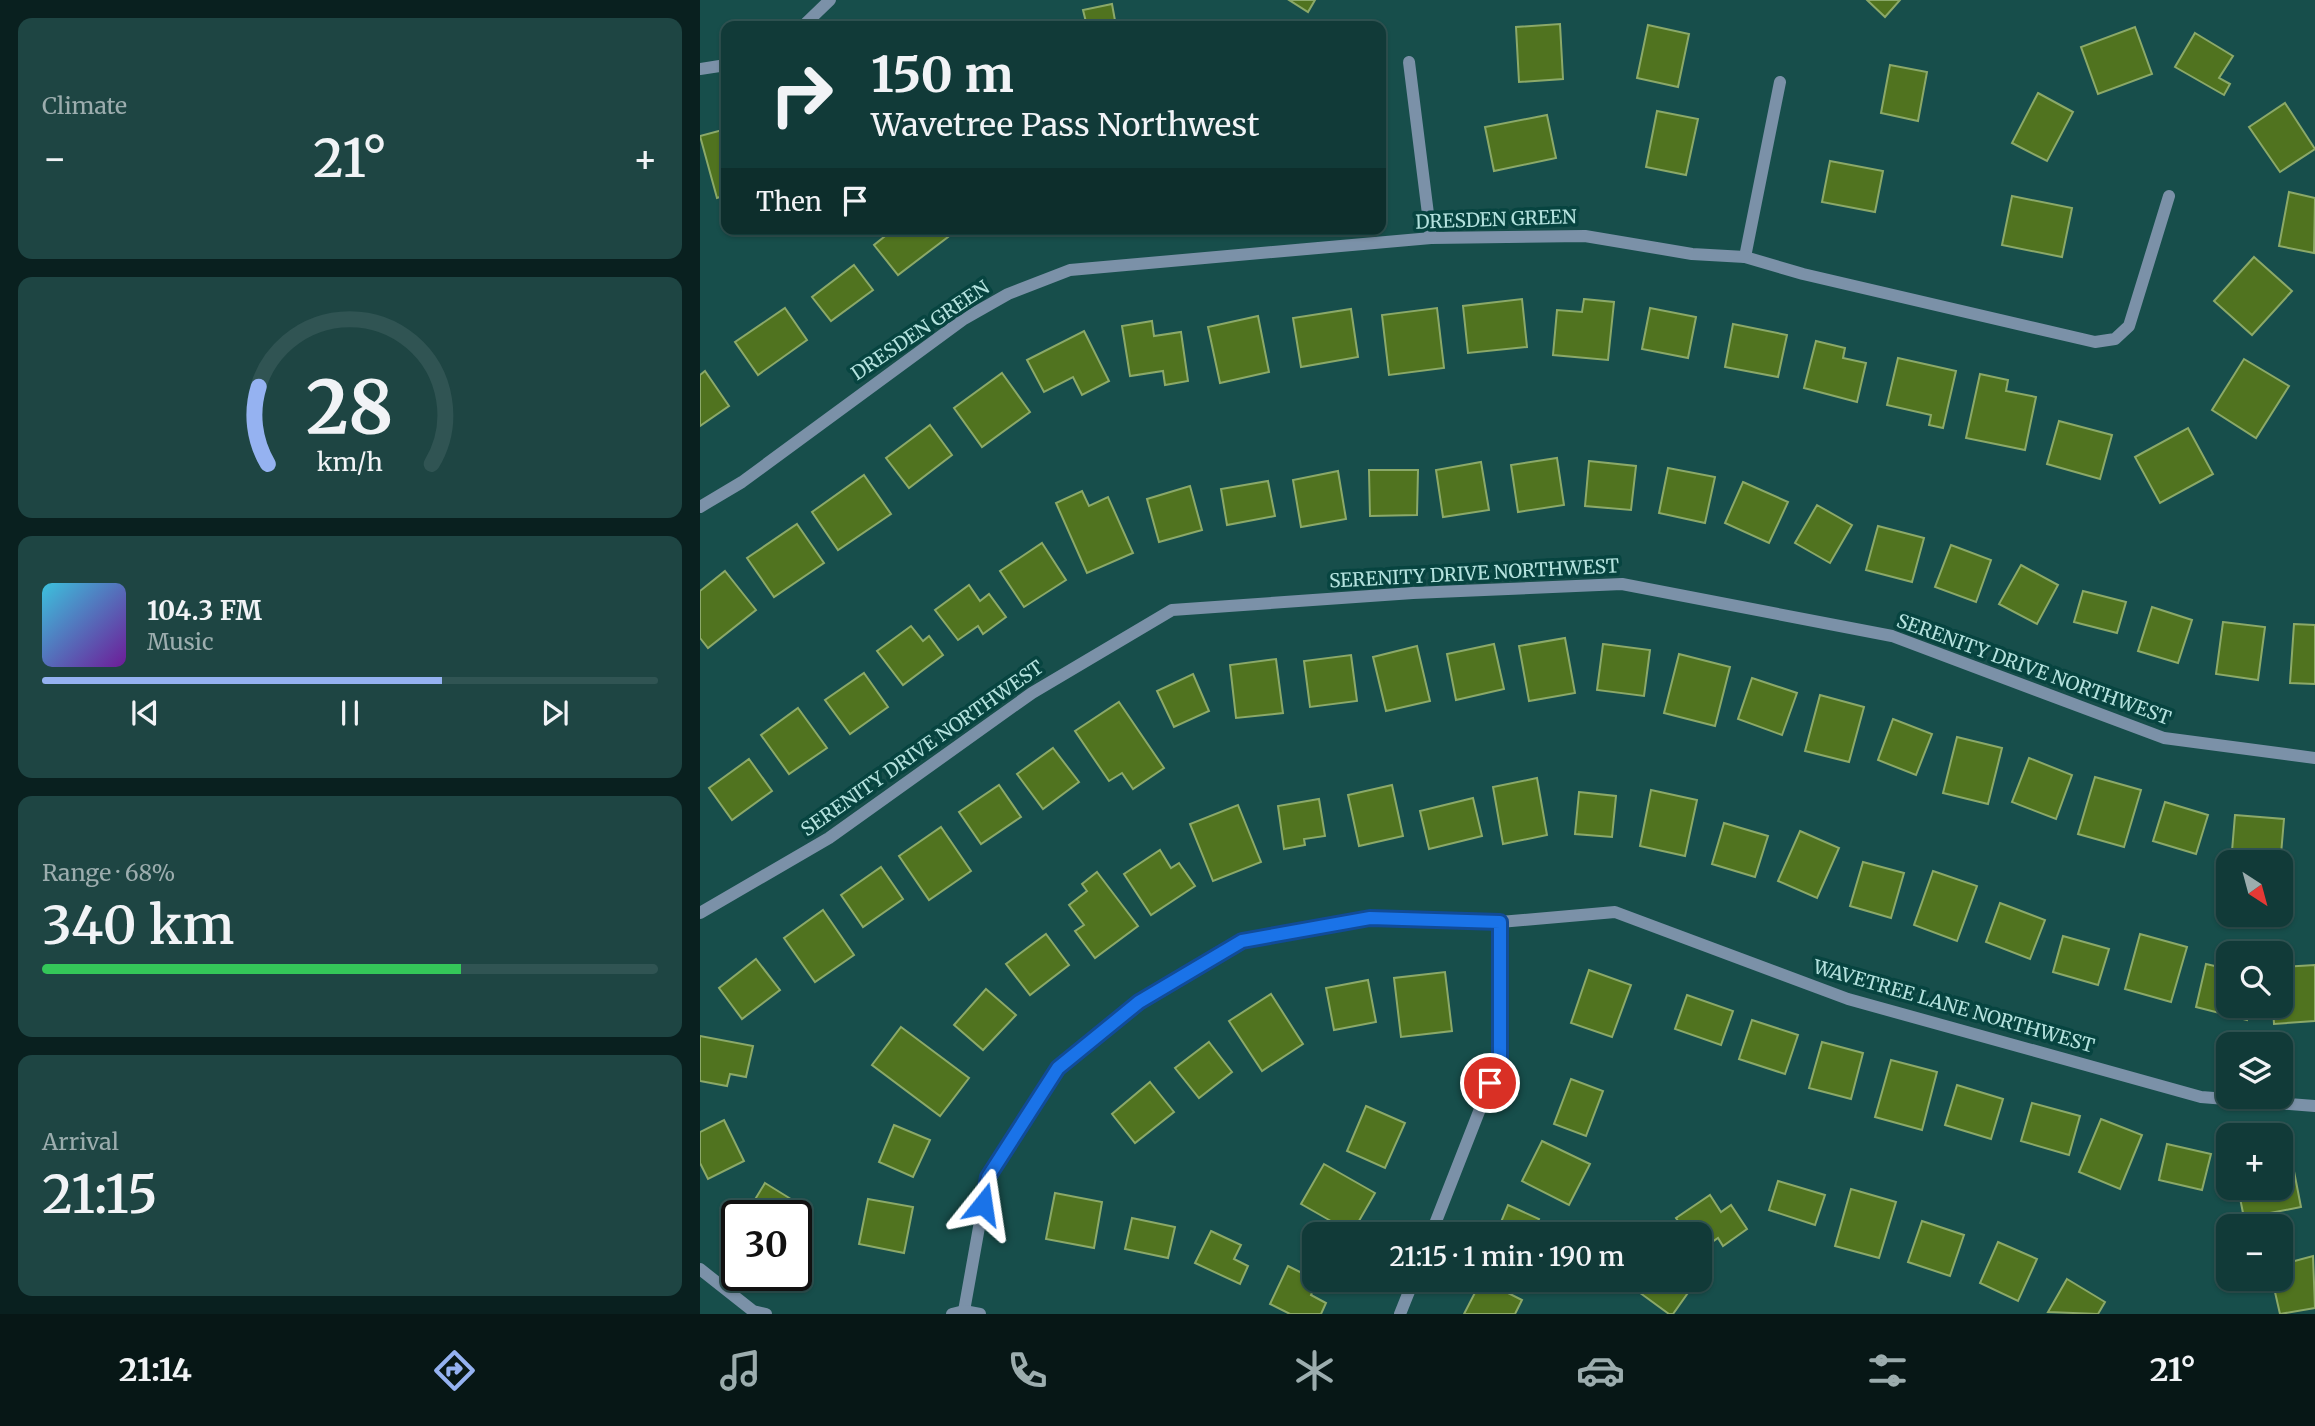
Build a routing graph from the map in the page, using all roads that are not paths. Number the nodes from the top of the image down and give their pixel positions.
1 (830, 0) edge
2 (808, 21) edge
3 (1409, 62) dead end
4 (721, 66) edge
5 (700, 69) edge
6 (1780, 82) dead end
7 (2169, 196) dead end
8 (1431, 238) junction
9 (1745, 257) junction
10 (700, 507) edge
11 (2315, 758) edge
12 (700, 913) edge
13 (1500, 922) junction
14 (2315, 1106) edge
15 (1436, 1222) edge
16 (700, 1269) edge
17 (1409, 1292) edge
18 (958, 1313) edge
19 (766, 1314) edge
20 (980, 1314) edge
21 (1400, 1314) edge

1 - 2 street
3 - 8 street
4 - 5 street
6 - 9 street
7 - 9 street, DRESDEN GREEN
8 - 9 street, DRESDEN GREEN
8 - 10 street, DRESDEN GREEN
11 - 12 street, SERENITY DRIVE NORTHWEST
13 - 14 street, WAVETREE LANE NORTHWEST
13 - 15 street
13 - 18 street, WAVETREE LANE NORTHWEST
16 - 19 street
17 - 21 street
18 - 20 street

